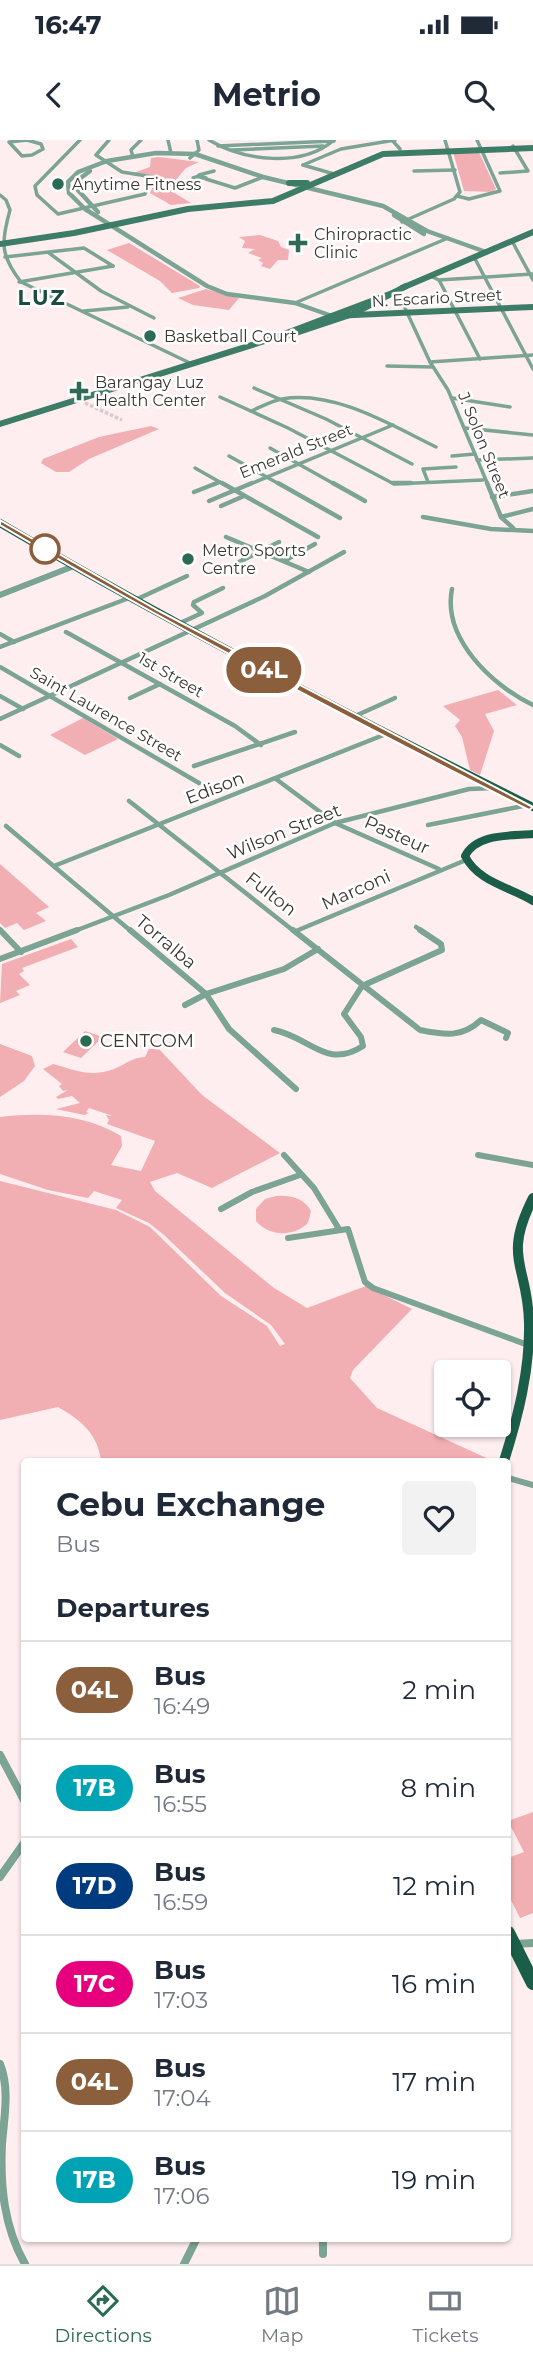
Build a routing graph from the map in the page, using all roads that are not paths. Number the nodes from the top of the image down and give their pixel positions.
1 (80, 140) edge
2 (109, 140) edge
3 (141, 140) edge
4 (168, 140) edge
5 (197, 140) edge
6 (210, 140) edge
7 (334, 140) edge
8 (393, 140) edge
9 (445, 140) edge
10 (477, 140) edge
11 (8, 141) edge
12 (275, 141) edge
13 (216, 146) junction
14 (328, 146) junction
15 (533, 146) edge
16 (514, 147) junction
17 (279, 148) junction
18 (400, 149) junction
19 (481, 149) junction
20 (227, 150) junction
21 (449, 150) junction
22 (171, 153) junction
23 (193, 156) junction
24 (133, 157) junction
25 (284, 157) junction
26 (106, 163) junction
27 (456, 170) junction
28 (214, 171) dead end
29 (414, 171) dead end
30 (188, 172) dead end
31 (331, 173) junction
32 (500, 173) dead end
33 (202, 177) junction
34 (261, 178) junction
35 (287, 184) junction
36 (302, 188) junction
37 (319, 192) junction
38 (0, 195) edge
39 (457, 196) junction
40 (10, 205) junction
41 (0, 206) edge
42 (92, 208) junction
43 (85, 209) junction
44 (405, 220) junction
45 (111, 224) junction
46 (533, 232) edge
47 (445, 239) junction
48 (512, 241) junction
49 (0, 243) edge
50 (49, 253) junction
51 (481, 255) junction
52 (5, 257) junction
53 (76, 273) junction
54 (531, 274) edge
55 (430, 276) junction
56 (485, 277) junction
57 (439, 280) junction
58 (533, 280) edge
59 (18, 282) junction
60 (406, 286) junction
61 (397, 292) junction
62 (298, 301) junction
63 (128, 307) junction
64 (533, 307) edge
65 (500, 308) junction
66 (82, 311) junction
67 (456, 311) junction
68 (406, 314) junction
69 (338, 315) junction
70 (154, 318) dead end
71 (233, 351) junction
72 (533, 355) edge
73 (526, 356) junction
74 (480, 359) junction
75 (192, 363) junction
76 (431, 364) junction
77 (387, 366) dead end
78 (533, 369) edge
79 (254, 388) dead end
80 (220, 397) dead end
81 (452, 398) junction
82 (280, 399) junction
83 (510, 407) dead end
84 (251, 411) junction
85 (0, 424) edge
86 (393, 425) junction
87 (465, 428) junction
88 (533, 435) edge
89 (360, 438) junction
90 (436, 447) dead end
91 (270, 448) dead end
92 (330, 450) junction
93 (229, 456) dead end
94 (453, 456) dead end
95 (476, 457) junction
96 (533, 458) edge
97 (298, 463) junction
98 (412, 464) dead end
99 (456, 467) dead end
100 (195, 468) dead end
101 (266, 477) junction
102 (483, 480) junction
103 (220, 482) junction
104 (428, 482) junction
105 (234, 490) junction
106 (533, 491) edge
107 (194, 492) dead end
108 (244, 496) junction
109 (492, 497) junction
110 (209, 501) dead end
111 (365, 501) dead end
112 (221, 506) dead end
113 (533, 509) edge
114 (423, 517) dead end
115 (501, 517) junction
116 (340, 518) dead end
117 (0, 523) edge
118 (513, 528) junction
119 (533, 531) edge
120 (226, 537) dead end
121 (318, 537) dead end
122 (279, 542) dead end
123 (315, 544) dead end
124 (292, 546) dead end
125 (260, 552) junction
126 (344, 552) dead end
127 (271, 556) junction
128 (284, 561) junction
129 (239, 562) dead end
130 (72, 565) junction
131 (309, 572) junction
132 (187, 576) dead end
133 (223, 588) dead end
134 (452, 589) dead end
135 (0, 590) edge
136 (0, 595) edge
137 (131, 599) junction
138 (178, 624) junction
139 (190, 631) junction
140 (66, 632) dead end
141 (0, 634) edge
142 (14, 642) junction
143 (0, 648) edge
144 (124, 663) junction
145 (0, 667) edge
146 (160, 684) junction
147 (0, 696) edge
148 (51, 696) junction
149 (130, 698) dead end
150 (395, 698) dead end
151 (533, 705) edge
152 (23, 709) junction
153 (353, 717) junction
154 (0, 719) edge
155 (295, 732) dead end
156 (386, 734) junction
157 (0, 745) edge
158 (261, 745) junction
159 (19, 756) dead end
160 (194, 766) dead end
161 (276, 779) junction
162 (478, 781) junction
163 (199, 783) dead end
164 (494, 788) junction
165 (470, 789) junction
166 (129, 801) dead end
167 (531, 806) edge
168 (335, 823) junction
169 (160, 825) junction
170 (428, 825) dead end
171 (6, 826) dead end
172 (533, 834) edge
173 (466, 860) junction
174 (54, 866) junction
175 (439, 869) junction
176 (221, 873) junction
177 (533, 901) edge
178 (115, 917) junction
179 (416, 927) dead end
180 (0, 930) edge
181 (296, 931) junction
182 (318, 949) junction
183 (21, 952) junction
184 (0, 960) edge
185 (362, 986) junction
186 (206, 994) junction
187 (185, 1005) dead end
188 (274, 1030) dead end
189 (506, 1038) dead end
190 (296, 1089) dead end
191 (284, 1155) dead end
192 (478, 1155) dead end
193 (533, 1164) edge
194 (300, 1175) junction
195 (533, 1198) edge
196 (221, 1209) dead end
197 (339, 1228) junction
198 (288, 1238) dead end
199 (520, 1277) junction
200 (533, 1284) edge
201 (528, 1345) junction
202 (505, 1458) edge
203 (511, 1479) edge
204 (533, 1485) edge
205 (0, 1755) edge
206 (21, 1794) edge
207 (21, 1847) edge
208 (0, 1877) edge
209 (511, 1938) edge
210 (511, 1940) edge
211 (533, 1943) edge
212 (533, 1983) edge
213 (0, 2064) edge
214 (195, 2242) edge
215 (323, 2242) edge
216 (323, 2254) dead end
217 (24, 2264) edge
218 (184, 2264) edge

1 - 43 street
2 - 26 street
3 - 24 street
4 - 22 street
5 - 23 street
6 - 13 street
7 - 12 street
7 - 14 street
8 - 18 street
8 - 31 street
9 - 21 street
10 - 19 street
11 - 11 street
12 - 13 street
12 - 17 street
13 - 20 street
14 - 17 street
14 - 25 street
15 - 16 main road
16 - 19 main road
16 - 32 street
17 - 20 street
17 - 25 street
18 - 21 main road
18 - 31 main road
19 - 21 main road
19 - 39 street
20 - 25 street
21 - 27 street
21 - 31 main road
22 - 23 street
22 - 24 street
23 - 26 street
23 - 34 street
24 - 26 street
26 - 42 street
26 - 42 street
26 - 43 street
27 - 29 street
27 - 39 street
28 - 33 street
30 - 33 street
31 - 36 main road
33 - 34 street
34 - 35 street
35 - 36 main road
35 - 36 main road
36 - 37 main road
36 - 37 main road
36 - 45 main road
37 - 44 street
38 - 40 street
39 - 44 street
40 - 41 street
40 - 49 street
42 - 43 street
42 - 45 street
43 - 45 street
44 - 47 street
45 - 49 main road
45 - 62 street
46 - 48 main road
47 - 51 street
47 - 62 street
48 - 51 main road
48 - 54 street
49 - 52 street
50 - 52 street
50 - 53 street
50 - 53 street
51 - 55 main road
51 - 56 street
52 - 59 street
53 - 59 street
53 - 63 street
54 - 56 street
54 - 58 street
55 - 57 street
55 - 60 main road
56 - 57 street
56 - 65 street
57 - 67 street
59 - 66 street
60 - 61 main road
60 - 69 main road
61 - 68 street, J. Solon Street
61 - 69 main road
61 - 71 main road, bridge
62 - 69 street
63 - 66 street
63 - 70 street
64 - 65 main road, N. Escario Street
65 - 67 main road, N. Escario Street
65 - 73 street
66 - 75 street
67 - 68 main road, N. Escario Street
67 - 74 street
68 - 69 main road, N. Escario Street
68 - 76 street, J. Solon Street
69 - 71 main road
69 - 71 main road
71 - 75 main road
72 - 73 street
73 - 74 street
73 - 78 street
74 - 76 street
75 - 85 main road
76 - 77 street
76 - 81 street, J. Solon Street
79 - 82 street
80 - 84 street
81 - 83 street
81 - 87 street, J. Solon Street
82 - 84 street
82 - 86 street
82 - 89 street
84 - 92 street
86 - 89 street, Emerald Street
86 - 90 street
87 - 88 street
87 - 95 street, J. Solon Street
89 - 92 street, Emerald Street
89 - 98 street
91 - 97 street
92 - 97 street, Emerald Street
92 - 104 street
93 - 101 street
94 - 95 street
95 - 96 street
95 - 102 street, J. Solon Street
97 - 101 street, Emerald Street
97 - 111 street
99 - 104 street
100 - 103 street
101 - 105 street, Emerald Street
101 - 116 street
102 - 104 street
102 - 109 street, J. Solon Street
103 - 105 street
103 - 107 street
105 - 108 street
105 - 110 street, Emerald Street
106 - 109 street
108 - 112 street
108 - 121 street
109 - 115 street, J. Solon Street
113 - 115 street
114 - 118 street
115 - 118 street, J. Solon Street
117 - 130 main road
118 - 119 street
120 - 125 street
122 - 125 street
123 - 128 street
124 - 127 street
125 - 127 street
125 - 129 street
126 - 131 street
127 - 128 street
128 - 131 street
130 - 135 street
130 - 136 street
130 - 137 main road
131 - 139 street
132 - 137 street
133 - 138 street
134 - 151 street
137 - 138 main road
137 - 142 street
138 - 139 main road
139 - 144 street
139 - 153 main road
140 - 144 street, 1st Street
141 - 142 street
142 - 143 street
144 - 146 street, 1st Street
144 - 148 street
145 - 148 street, Saint Laurence Street
146 - 149 street
146 - 158 street, 1st Street
147 - 152 street
148 - 152 street
148 - 163 street, Saint Laurence Street
150 - 153 street
152 - 154 street
153 - 156 main road
155 - 158 street
156 - 161 street, Edison
156 - 162 main road
157 - 159 street
158 - 160 street
161 - 168 street, Pasteur
161 - 169 street, Edison
162 - 164 main road
162 - 165 street
164 - 165 street, Wilson Street
164 - 167 main road
165 - 168 street, Wilson Street
166 - 169 street, Fulton
167 - 170 street
168 - 175 street, Pasteur
168 - 176 street, Wilson Street
169 - 174 street, Edison
169 - 176 street, Fulton
171 - 174 street, Torralba
172 - 173 main road
173 - 175 street, Marconi
173 - 177 main road
174 - 178 street, Torralba
175 - 181 street, Marconi
176 - 178 street, Wilson Street
176 - 181 street, Fulton
178 - 183 street, Wilson Street
178 - 186 street, Torralba
179 - 185 street
180 - 183 street
181 - 182 street, Fulton
182 - 185 street, Fulton
182 - 186 street
183 - 184 street, Wilson Street
185 - 188 street
185 - 189 street, Fulton
186 - 187 street
186 - 190 street, Torralba
191 - 194 street
192 - 193 street
194 - 196 street
194 - 197 street
195 - 199 main road
197 - 198 street
197 - 201 street
199 - 200 street
199 - 201 main road
201 - 202 main road
203 - 204 street
205 - 206 street
207 - 208 street
209 - 211 street
210 - 212 main road
213 - 217 street
214 - 218 street
215 - 216 street

